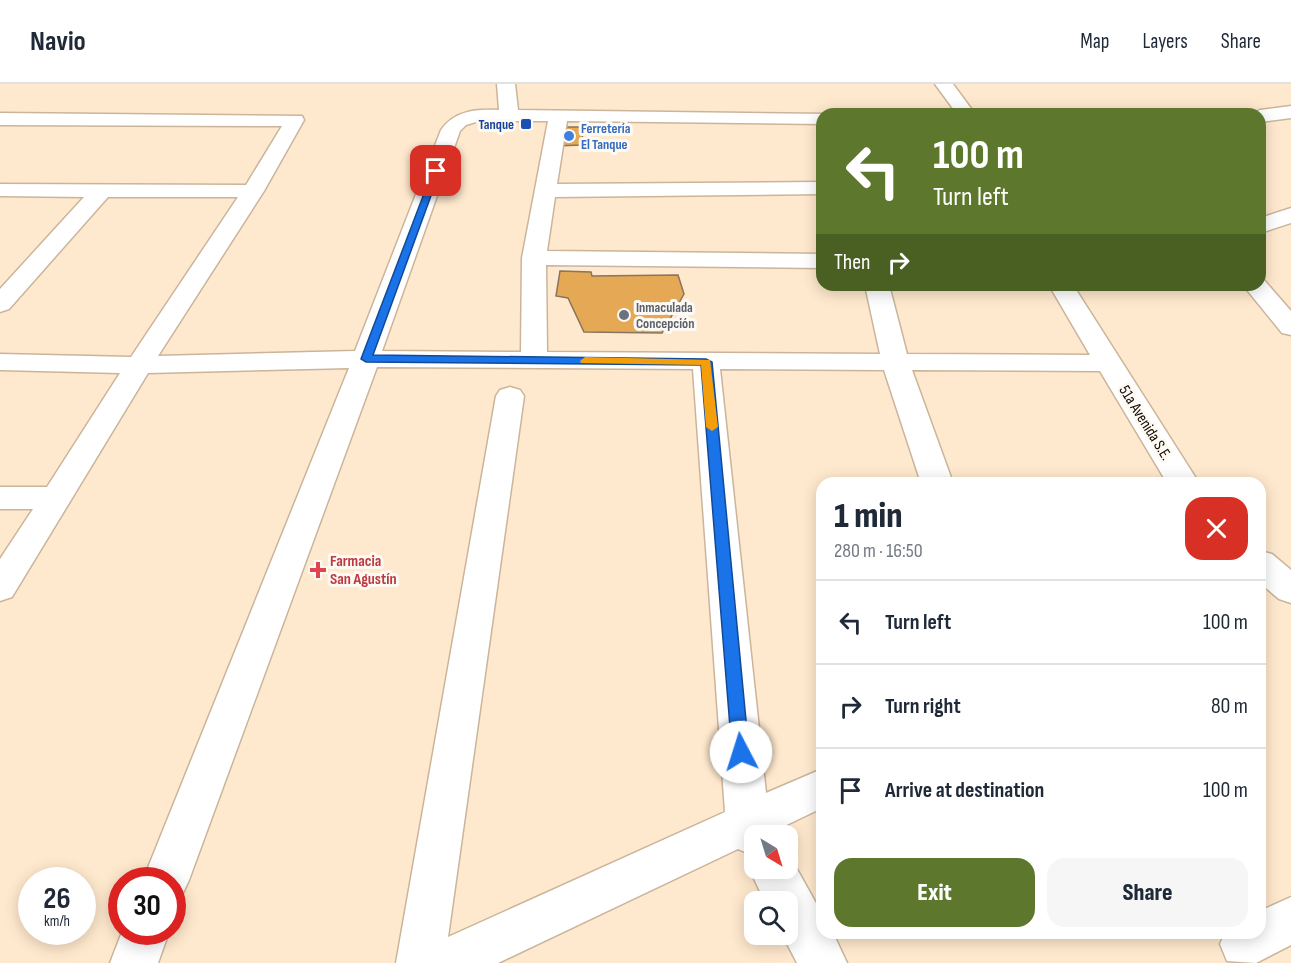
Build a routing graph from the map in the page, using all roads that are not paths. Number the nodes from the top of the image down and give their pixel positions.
1 (506, 84) edge
2 (944, 84) edge
3 (962, 108) edge
4 (1291, 112) edge
5 (509, 115) junction
6 (1266, 115) edge
7 (558, 116) junction
8 (816, 118) edge
9 (0, 119) edge
10 (816, 188) edge
11 (0, 190) edge
12 (102, 190) junction
13 (254, 191) junction
14 (546, 191) junction
15 (1291, 215) edge
16 (1266, 224) edge
17 (534, 258) junction
18 (816, 261) edge
19 (878, 291) edge
20 (1065, 291) edge
21 (1260, 291) edge
22 (0, 304) edge
23 (1291, 327) edge
24 (366, 359) junction
25 (534, 361) junction
26 (0, 362) edge
27 (706, 362) junction
28 (895, 362) junction
29 (1108, 363) junction
30 (139, 365) junction
31 (510, 396) dead end
32 (935, 477) edge
33 (1179, 477) edge
34 (0, 498) edge
35 (56, 498) junction
36 (0, 588) edge
37 (816, 791) edge
38 (751, 825) edge
39 (756, 825) edge
40 (744, 831) edge
41 (171, 867) edge
42 (778, 879) edge
43 (1291, 920) edge
44 (1266, 935) edge
45 (1260, 939) edge
46 (141, 945) edge
47 (1247, 947) edge
48 (134, 963) edge
49 (420, 963) edge
50 (446, 963) edge
51 (823, 963) edge

1 - 5 street
2 - 3 street
4 - 6 street
5 - 7 street
5 - 24 street
7 - 8 street
7 - 14 street
9 - 13 street
10 - 14 street
11 - 12 street
12 - 13 street
12 - 22 street
13 - 30 street
14 - 17 street
15 - 16 street
17 - 18 street
17 - 25 street
19 - 28 street
20 - 29 street, 51a Avenida S.E.
21 - 23 street
24 - 25 street
24 - 30 street
24 - 41 street
25 - 27 street
26 - 30 street
27 - 28 street
27 - 38 street
28 - 29 street
28 - 32 street
29 - 33 street, 51a Avenida S.E.
30 - 35 street
31 - 49 street
34 - 35 street
35 - 36 street
37 - 39 street
40 - 50 street
42 - 51 street
43 - 44 street
45 - 47 street
46 - 48 street

